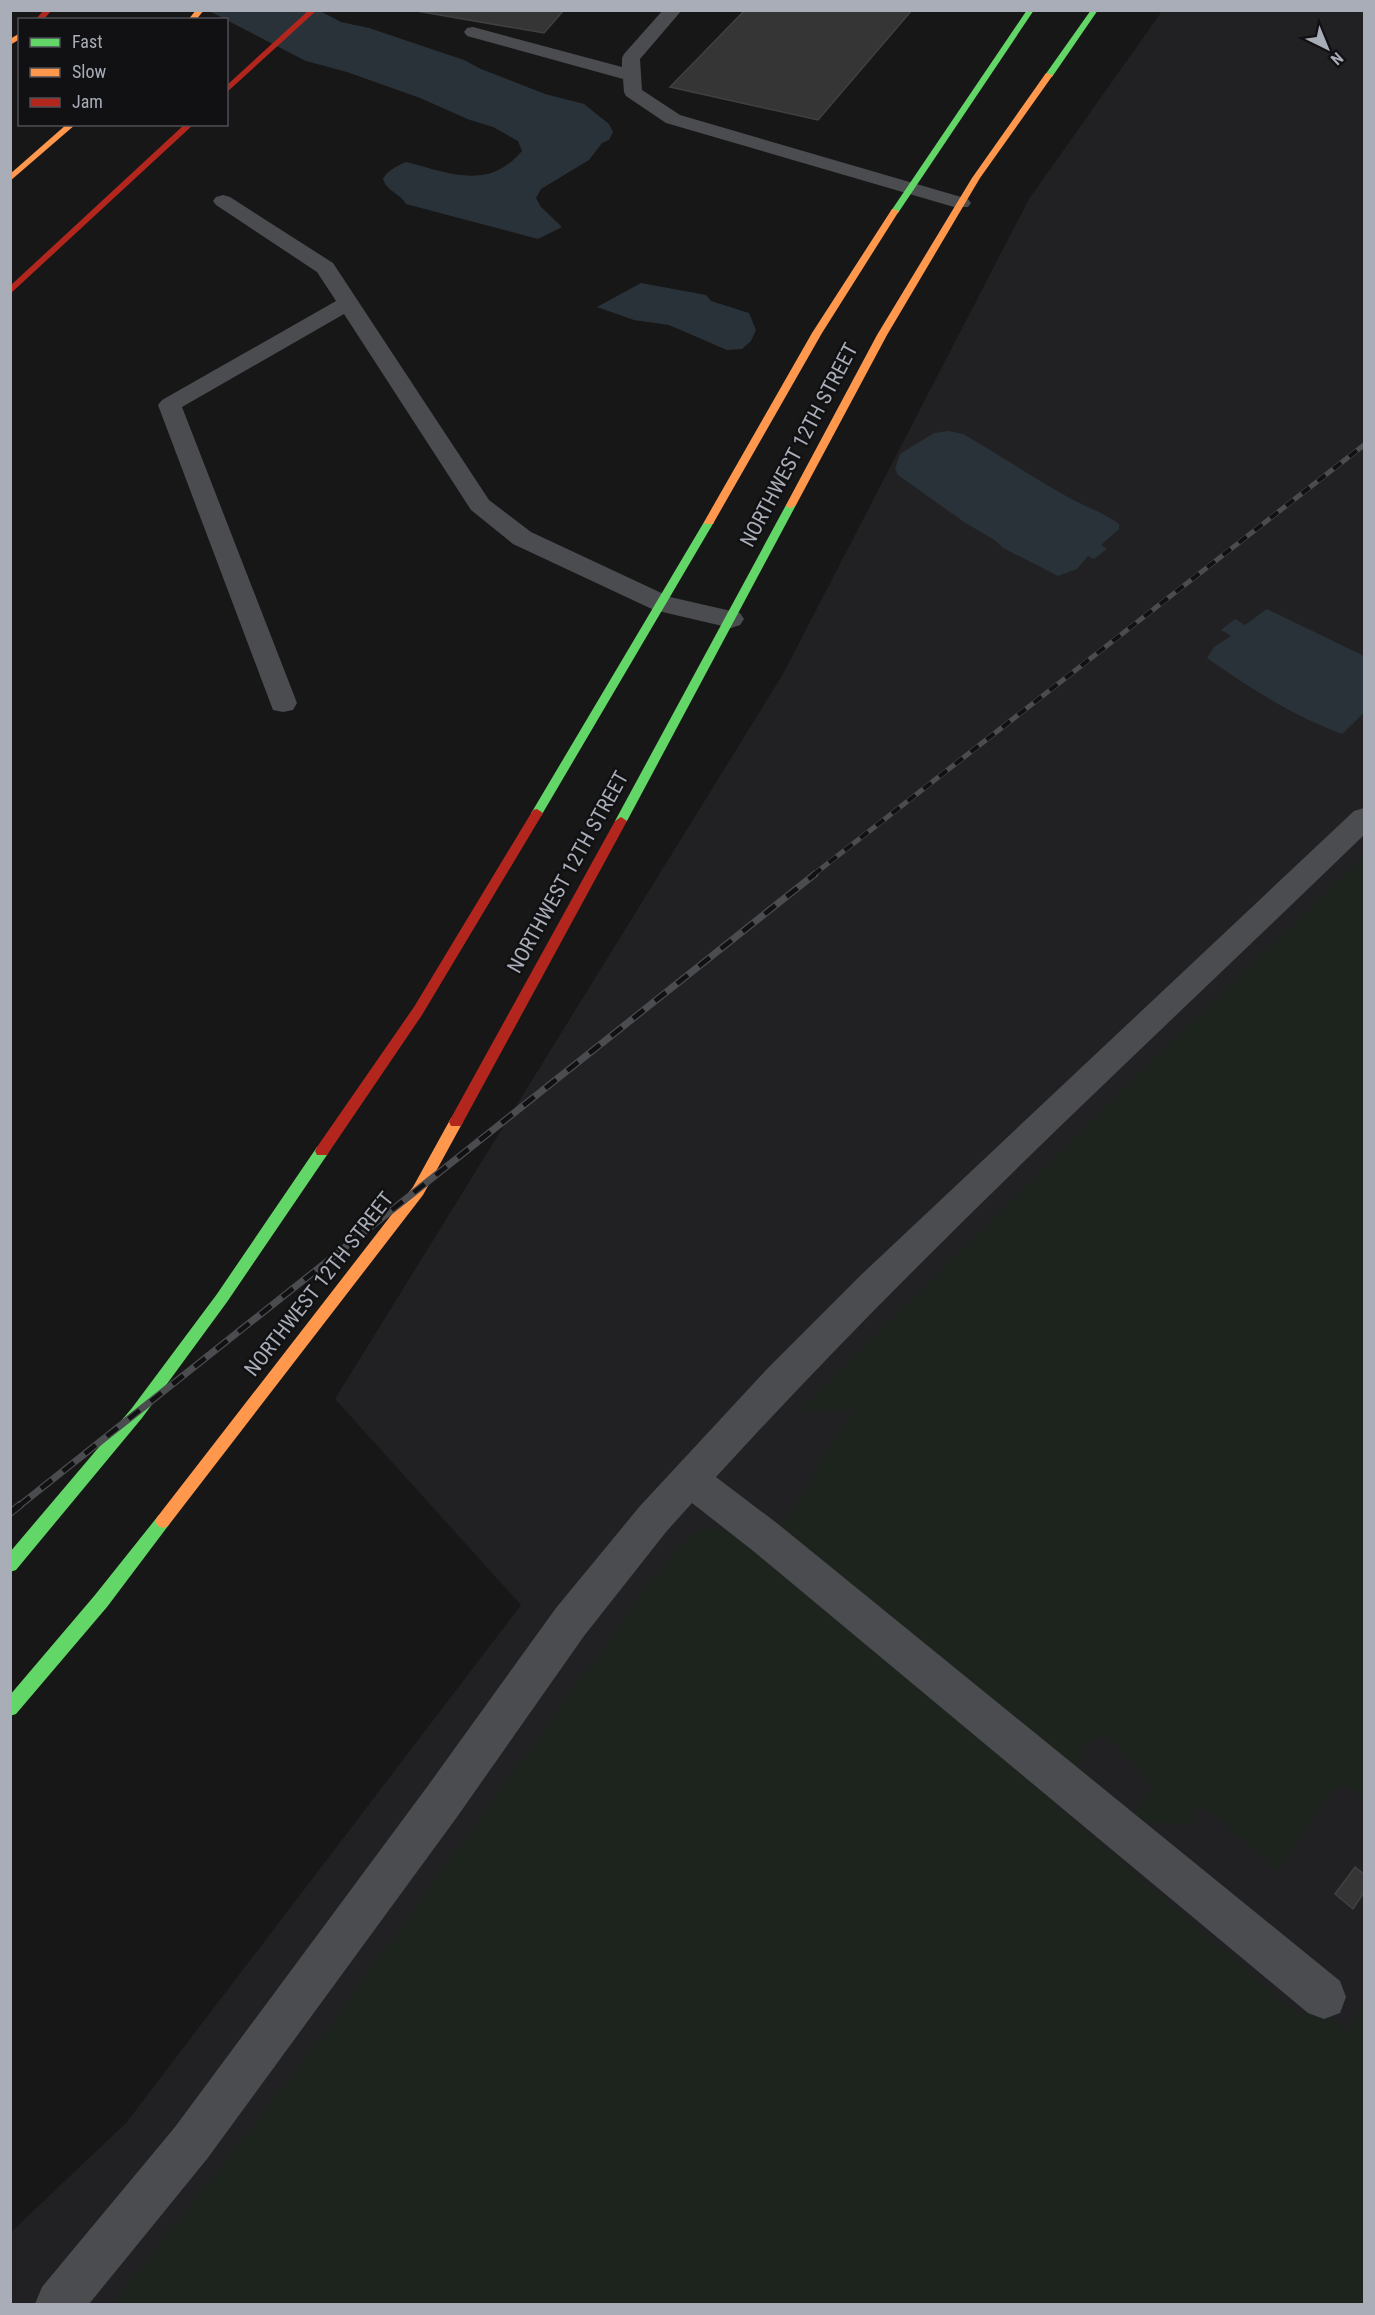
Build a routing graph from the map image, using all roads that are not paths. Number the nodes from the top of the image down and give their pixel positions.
1 (314, 10) edge
2 (673, 10) edge
3 (1030, 10) edge
4 (1095, 10) edge
5 (473, 32) dead end
6 (632, 76) junction
7 (228, 89) edge
8 (70, 126) edge
9 (188, 126) edge
10 (10, 179) edge
11 (910, 186) junction
12 (223, 201) dead end
13 (961, 203) junction
14 (10, 291) edge
15 (348, 303) junction
16 (663, 604) junction
17 (731, 619) junction
18 (283, 703) dead end
19 (1365, 818) edge
20 (690, 1479) junction
21 (10, 1565) edge
22 (10, 1708) edge
23 (1324, 1997) dead end
24 (58, 2304) edge

1 - 7 main road
2 - 6 lane
3 - 11 main road, NORTHWEST 12TH STREET
4 - 13 main road, NORTHWEST 12TH STREET
5 - 6 lane
6 - 11 lane
8 - 10 main road
9 - 14 main road
11 - 13 lane
11 - 16 main road, NORTHWEST 12TH STREET
12 - 15 lane
13 - 17 main road, NORTHWEST 12TH STREET
15 - 16 lane
15 - 18 lane
16 - 17 lane
16 - 21 main road, NORTHWEST 12TH STREET
17 - 22 main road, NORTHWEST 12TH STREET
19 - 20 lane
20 - 23 lane
20 - 24 lane

